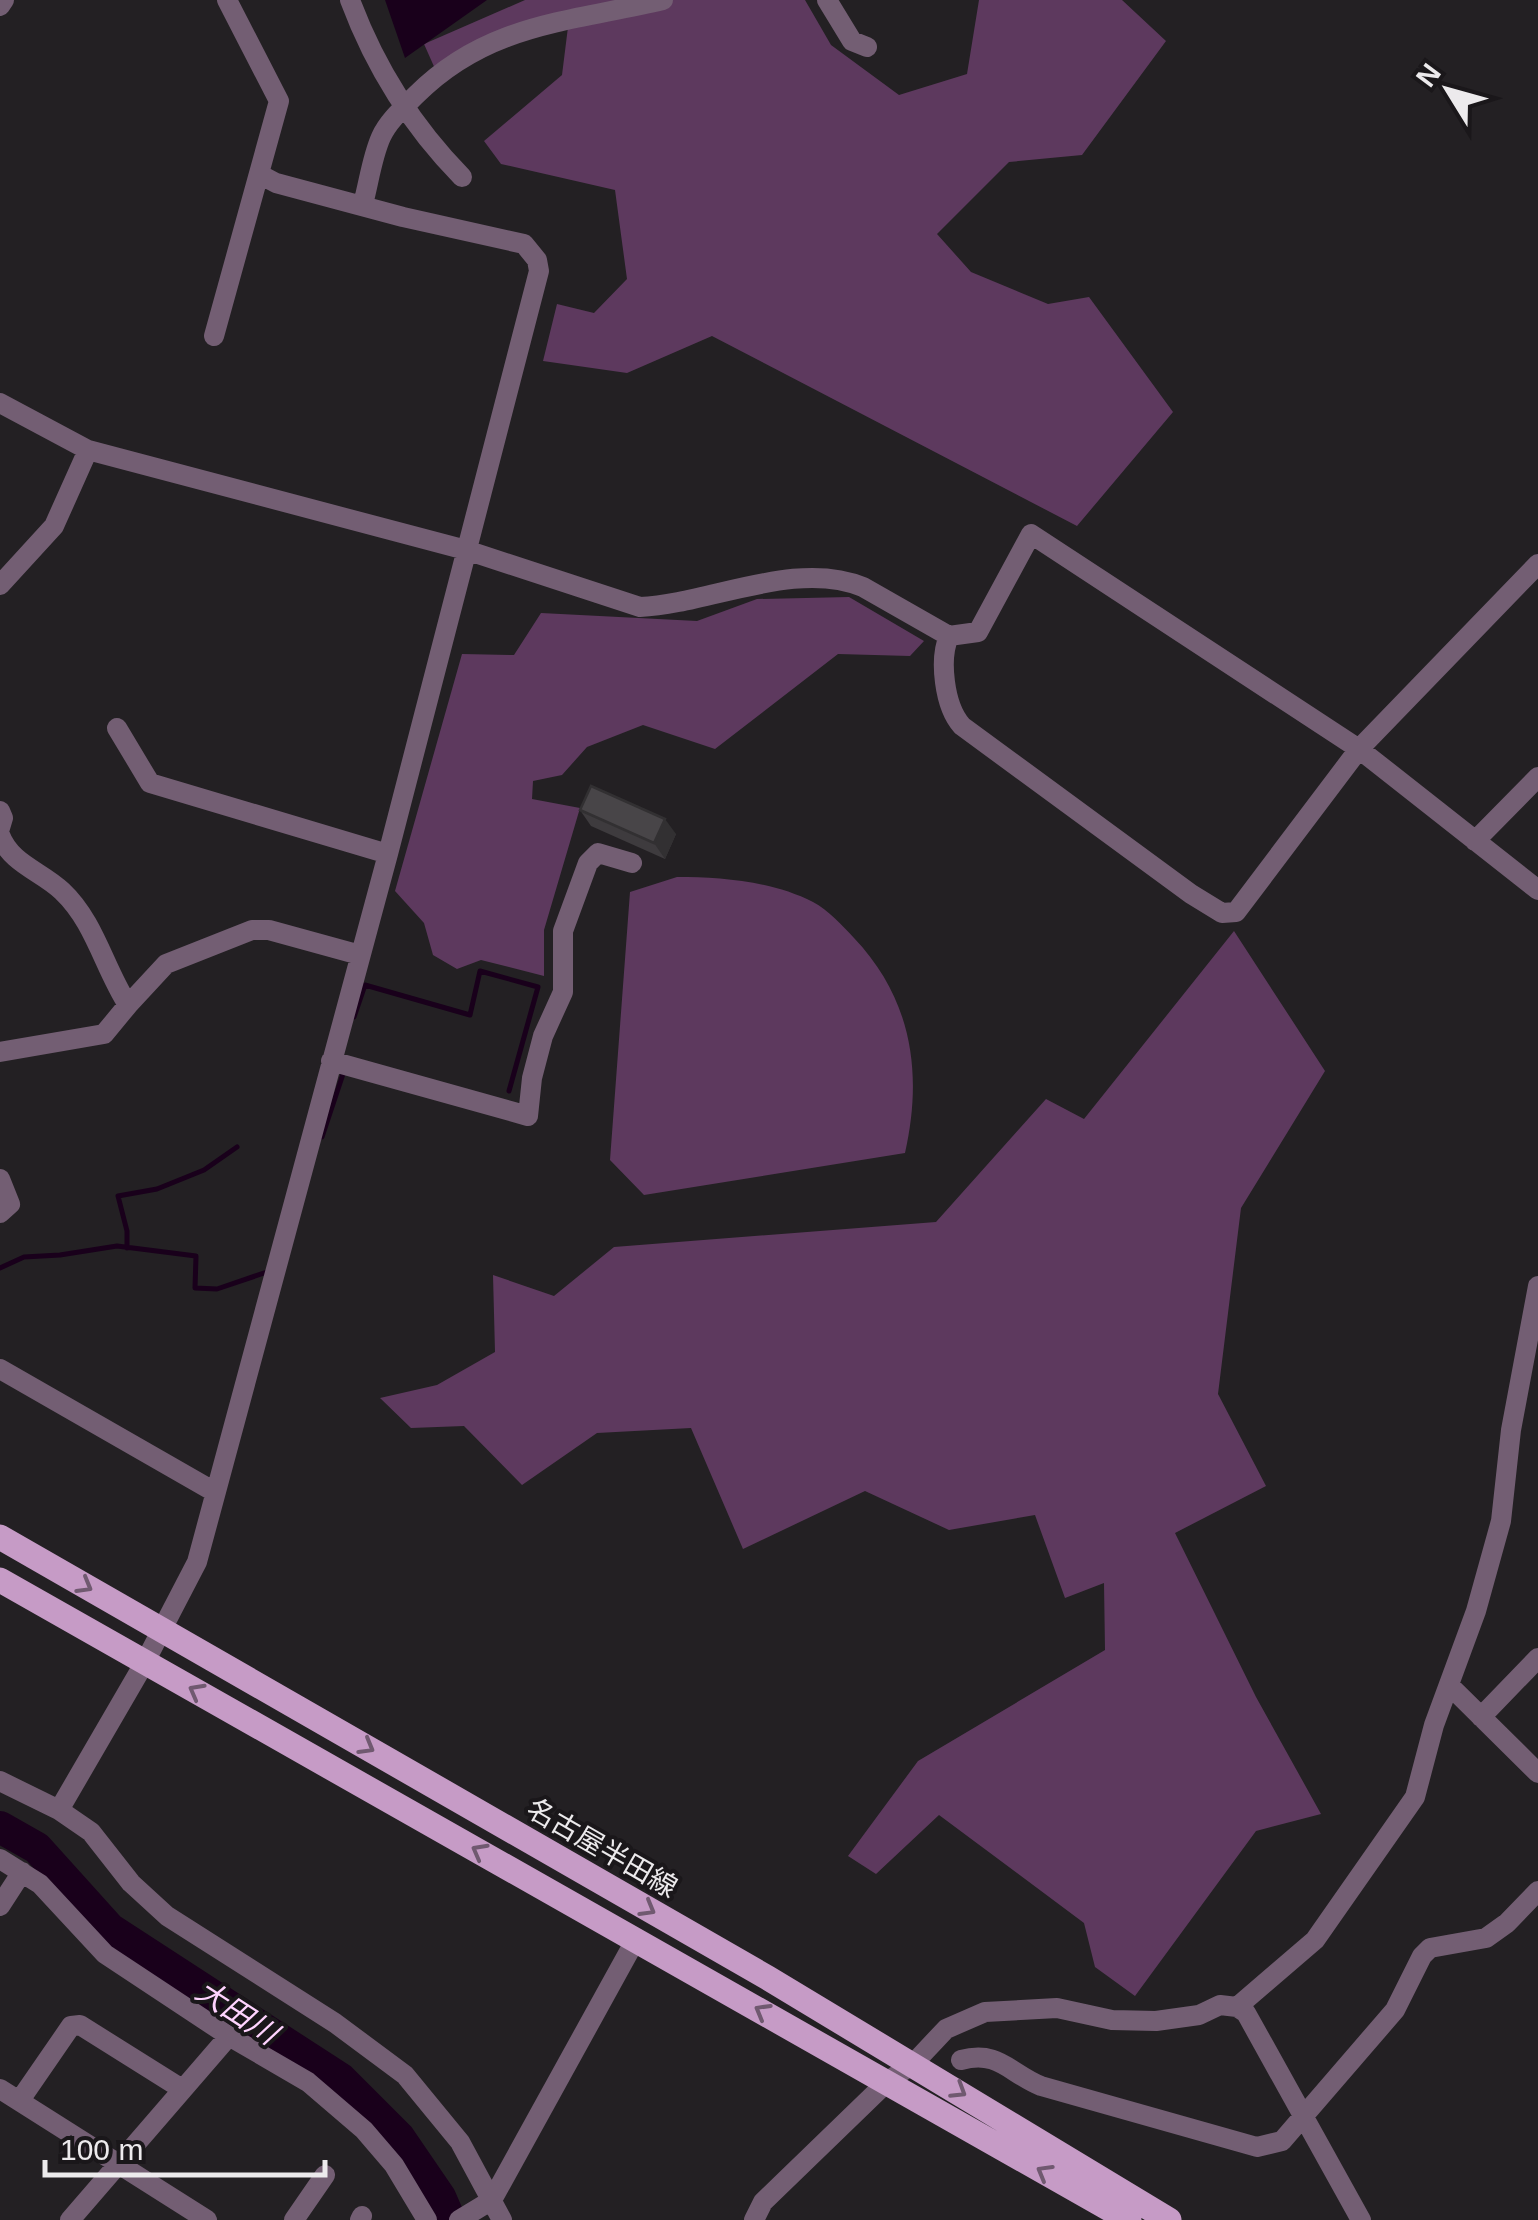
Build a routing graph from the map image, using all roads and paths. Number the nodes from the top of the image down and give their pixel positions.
1 (228, 0) edge
2 (350, 0) edge
3 (663, 0) edge
4 (827, 0) edge
5 (868, 46) dead end
6 (403, 108) junction
7 (258, 174) junction
8 (462, 177) dead end
9 (363, 204) junction
10 (214, 336) dead end
11 (0, 403) edge
12 (88, 450) junction
13 (466, 550) junction
14 (1538, 564) edge
15 (0, 585) edge
16 (949, 636) junction
17 (117, 728) dead end
18 (1360, 749) junction
19 (1538, 777) edge
20 (0, 811) edge
21 (0, 832) edge
22 (1475, 841) junction
23 (388, 854) junction
24 (632, 863) dead end
25 (1538, 890) edge
26 (360, 955) junction
27 (128, 1005) junction
28 (0, 1052) edge
29 (331, 1061) junction
30 (0, 1179) edge
31 (0, 1213) edge
32 (1538, 1286) edge
33 (0, 1369) edge
34 (214, 1492) junction
35 (0, 1537) edge
36 (0, 1580) edge
37 (161, 1629) junction
38 (1538, 1658) edge
39 (145, 1662) junction
40 (1450, 1686) junction
41 (1482, 1717) junction
42 (1538, 1773) edge
43 (0, 1781) edge
44 (59, 1810) junction
45 (0, 1859) edge
46 (22, 1872) junction
47 (1538, 1891) edge
48 (0, 1906) edge
49 (636, 1939) junction
50 (1237, 2007) junction
51 (229, 2036) junction
52 (961, 2060) dead end
53 (914, 2063) junction
54 (887, 2082) junction
55 (0, 2089) edge
56 (182, 2090) junction
57 (20, 2100) junction
58 (1302, 2116) junction
59 (118, 2163) junction
60 (325, 2175) dead end
61 (492, 2200) junction
62 (463, 2218) edge
63 (70, 2220) edge
64 (206, 2220) edge
65 (294, 2220) edge
66 (426, 2220) edge
67 (502, 2220) edge
68 (754, 2220) edge
69 (1129, 2220) edge
70 (1169, 2220) edge
71 (1361, 2220) edge

1 - 7 street
2 - 6 street
3 - 6 street
4 - 5 street
6 - 8 street
6 - 9 street
7 - 9 street
7 - 10 street
9 - 13 street
11 - 12 street
12 - 13 street
12 - 15 street
13 - 16 street
13 - 23 street
14 - 18 street
16 - 18 street
16 - 18 street
17 - 23 street
18 - 22 street
19 - 22 street
20 - 21 street
21 - 27 street
22 - 25 street
23 - 26 street
24 - 29 street
26 - 27 street
26 - 29 street
27 - 28 street
29 - 34 street
30 - 31 street
32 - 40 street
33 - 34 street
34 - 37 street
35 -> 37 main road, 名古屋半田線
36 - 39 main road
37 - 39 street
37 -> 53 main road, 名古屋半田線
38 - 41 street
39 - 44 street
49 -> 39 main road
40 - 41 street
40 - 50 street
41 - 42 street
43 - 44 street
44 - 61 street
45 - 46 street
46 - 48 street
46 - 51 street
47 - 58 street
54 -> 49 main road
49 - 61 street
50 - 53 street
50 - 58 street
51 - 56 street
51 - 66 street
52 - 58 street
53 - 54 street
53 -> 70 main road, 名古屋半田線
54 - 68 street
69 -> 54 main road
55 - 57 street
56 - 57 street
56 - 59 street
57 - 59 street
58 - 71 street
59 - 63 street
59 - 64 street
60 - 65 street
61 - 62 street
61 - 67 street

